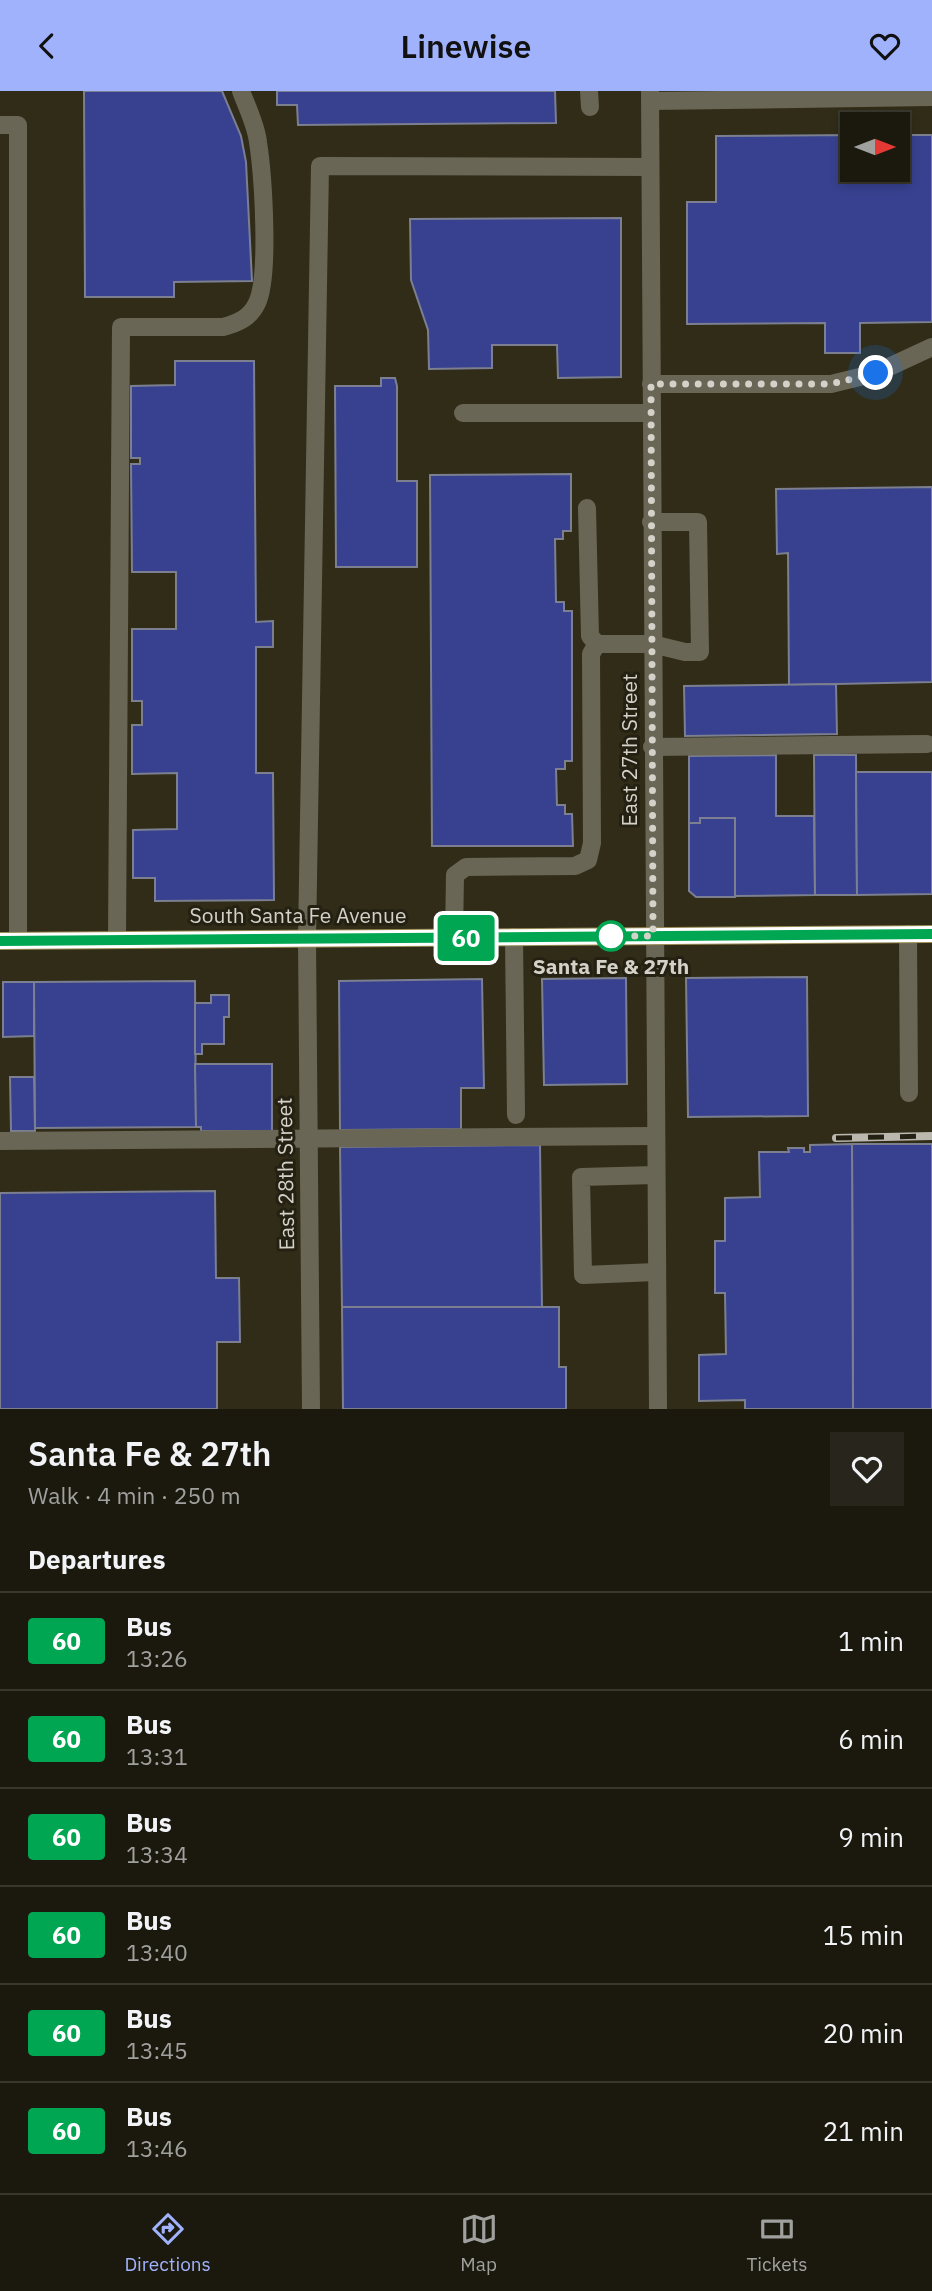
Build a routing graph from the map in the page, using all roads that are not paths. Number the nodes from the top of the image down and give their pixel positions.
1 (241, 91) edge
2 (650, 96) edge
3 (932, 97) edge
4 (0, 125) edge
5 (650, 167) junction
6 (932, 347) edge
7 (651, 384) junction
8 (463, 412) dead end
9 (651, 412) junction
10 (587, 508) dead end
11 (651, 522) junction
12 (597, 644) junction
13 (652, 644) junction
14 (927, 744) dead end
15 (652, 747) junction
16 (908, 934) junction
17 (932, 934) edge
18 (653, 936) junction
19 (514, 937) junction
20 (454, 938) junction
21 (307, 939) junction
22 (117, 940) junction
23 (9, 941) edge
24 (909, 1093) dead end
25 (516, 1115) dead end
26 (655, 1136) junction
27 (308, 1139) junction
28 (0, 1141) edge
29 (655, 1175) junction
30 (656, 1272) junction
31 (311, 1409) edge
32 (658, 1409) edge

1 - 22 street
2 - 3 street
2 - 5 street, East 27th Street
4 - 23 street
5 - 7 street, East 27th Street
5 - 21 street, East 28th Street
6 - 7 street
7 - 9 street, East 27th Street
8 - 9 street
9 - 11 street, East 27th Street
10 - 12 street
11 - 13 street, East 27th Street
11 - 13 street
12 - 13 street
12 - 20 street
13 - 15 street, East 27th Street
14 - 15 street
15 - 18 street, East 27th Street
16 - 17 main road, South Santa Fe Avenue
16 - 18 main road, South Santa Fe Avenue
16 - 24 street
18 - 19 main road, South Santa Fe Avenue
18 - 26 street, East 27th Street
19 - 20 main road, South Santa Fe Avenue
19 - 25 street
20 - 21 main road, South Santa Fe Avenue
21 - 22 main road, South Santa Fe Avenue
21 - 27 street, East 28th Street
22 - 23 main road, South Santa Fe Avenue
26 - 27 street
26 - 29 street, East 27th Street
27 - 28 street
27 - 31 street, East 28th Street
29 - 30 street, East 27th Street
29 - 30 street
30 - 32 street, East 27th Street

